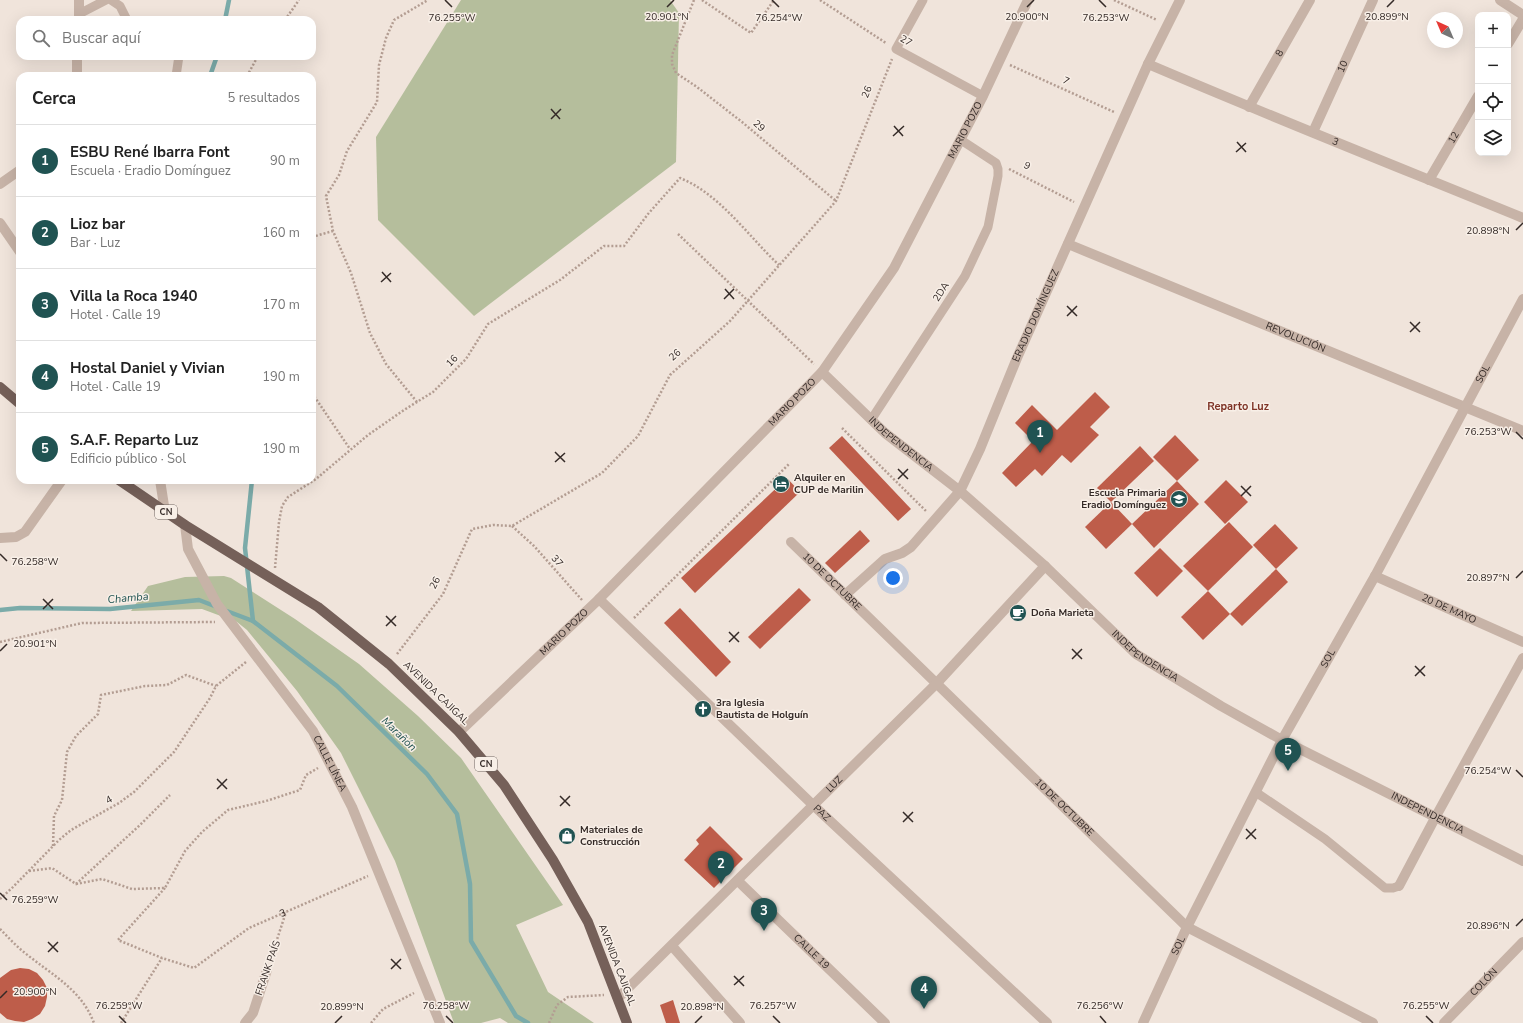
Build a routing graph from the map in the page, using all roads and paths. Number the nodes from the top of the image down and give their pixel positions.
1 (79, 0) edge
2 (106, 0) edge
3 (111, 0) edge
4 (299, 0) edge
5 (428, 0) edge
6 (694, 0) edge
7 (702, 0) edge
8 (774, 0) edge
9 (820, 0) edge
10 (923, 0) edge
11 (1028, 0) edge
12 (1114, 0) edge
13 (1180, 0) edge
14 (1310, 0) edge
15 (1373, 0) edge
16 (1500, 0) edge
17 (1523, 15) edge
18 (79, 16) edge
19 (81, 16) edge
20 (125, 16) edge
21 (288, 16) edge
22 (1523, 19) edge
23 (1167, 25) junction
24 (1511, 39) edge
25 (896, 49) junction
26 (77, 60) edge
27 (178, 60) edge
28 (256, 60) edge
29 (1000, 60) junction
30 (1148, 64) junction
31 (76, 72) edge
32 (177, 72) edge
33 (249, 72) edge
34 (983, 96) junction
35 (1475, 101) edge
36 (1249, 107) junction
37 (1124, 117) junction
38 (1313, 132) junction
39 (961, 140) junction
40 (996, 163) junction
41 (16, 173) edge
42 (1429, 180) junction
43 (0, 184) edge
44 (836, 201) junction
45 (1084, 208) junction
46 (1523, 218) edge
47 (0, 223) edge
48 (333, 231) junction
49 (678, 234) dead end
50 (316, 236) edge
51 (1068, 244) junction
52 (16, 246) edge
53 (779, 265) junction
54 (1523, 299) edge
55 (747, 300) junction
56 (822, 372) junction
57 (0, 387) edge
58 (316, 399) edge
59 (16, 401) edge
60 (417, 402) junction
61 (1466, 406) junction
62 (871, 420) junction
63 (842, 428) dead end
64 (1523, 431) edge
65 (350, 449) junction
66 (789, 464) dead end
67 (316, 479) edge
68 (59, 484) edge
69 (125, 484) edge
70 (161, 484) edge
71 (308, 484) edge
72 (960, 491) junction
73 (165, 512) junction
74 (936, 519) junction
75 (185, 525) junction
76 (512, 526) junction
77 (0, 538) edge
78 (791, 542) dead end
79 (1045, 566) junction
80 (1375, 576) junction
81 (274, 580) junction
82 (845, 595) junction
83 (599, 599) junction
84 (589, 608) junction
85 (228, 620) junction
86 (627, 625) junction
87 (0, 642) edge
88 (1523, 642) edge
89 (255, 654) junction
90 (1523, 658) edge
91 (389, 664) junction
92 (936, 684) junction
93 (216, 686) junction
94 (459, 732) junction
95 (1282, 740) junction
96 (329, 762) junction
97 (1256, 793) junction
98 (170, 795) dead end
99 (813, 805) junction
100 (1435, 818) junction
101 (53, 846) junction
102 (1523, 861) edge
103 (29, 871) junction
104 (378, 872) junction
105 (738, 881) junction
106 (76, 884) junction
107 (1399, 886) joint
108 (165, 888) junction
109 (0, 899) edge
110 (287, 912) junction
111 (1187, 927) junction
112 (0, 930) edge
113 (1523, 942) edge
114 (672, 946) junction
115 (162, 958) junction
116 (267, 970) joint
117 (426, 987) junction
118 (617, 996) junction
119 (94, 1023) edge
120 (121, 1023) edge
121 (245, 1023) edge
122 (371, 1023) edge
123 (440, 1023) edge
124 (549, 1023) edge
125 (626, 1023) edge
126 (740, 1023) edge
127 (885, 1023) edge
128 (1047, 1023) edge
129 (1143, 1023) edge
130 (1374, 1023) edge
131 (1444, 1023) edge

1 - 18 street
2 - 19 lane
3 - 20 lane
4 - 21 path
5 - 48 path
6 - 44 path, 29
7 - 8 path
9 - 25 path, 27
10 - 25 lane
11 - 29 street, MARIO POZO
12 - 23 path
13 - 23 street, ERADIO DOMÍNGUEZ
14 - 36 street, 8
15 - 38 street, 10
16 - 17 street
22 - 24 street
23 - 30 street, ERADIO DOMÍNGUEZ
25 - 34 lane, 27
25 - 44 path, 26
26 - 31 street
27 - 32 lane
28 - 33 path
29 - 34 street, MARIO POZO
29 - 37 path, 7
30 - 36 street, 3
30 - 37 street, ERADIO DOMÍNGUEZ
34 - 39 street, MARIO POZO
35 - 42 street, 12
36 - 38 street, 3
37 - 45 street, ERADIO DOMÍNGUEZ
38 - 42 street, 3
39 - 40 lane
39 - 56 street, MARIO POZO
40 - 45 path, 9
40 - 62 lane, 2DA
41 - 43 street
42 - 46 street, 3
44 - 53 path, 26
45 - 51 street, ERADIO DOMÍNGUEZ
47 - 52 street
48 - 50 path
48 - 60 path
49 - 55 path
51 - 61 street, REVOLUCIÓN
51 - 72 street, ERADIO DOMÍNGUEZ
53 - 55 path, 26
53 - 60 path, 16
54 - 61 street, SOL
55 - 56 path
55 - 76 path, 26
56 - 62 street, INDEPENDENCIA
56 - 83 street, MARIO POZO
57 - 59 main road
58 - 65 path
60 - 65 path, 16
61 - 64 street, REVOLUCIÓN
61 - 80 street, SOL
62 - 72 street, INDEPENDENCIA
63 - 74 path
65 - 67 path, 16
66 - 86 path
68 - 77 street
69 - 73 main road, AVENIDA CAJIGAL / CN
70 - 73 street
71 - 81 path, 16
72 - 74 street, ERADIO DOMÍNGUEZ
72 - 79 street, INDEPENDENCIA
73 - 75 main road, AVENIDA CAJIGAL / CN
74 - 82 street, ERADIO DOMÍNGUEZ
75 - 81 main road, AVENIDA CAJIGAL / CN
75 - 85 street, CALLE LÍNEA
76 - 84 path, 37
76 - 91 path, 26
78 - 82 street, 10 DE OCTUBRE
79 - 92 street, LUZ
79 - 95 street, INDEPENDENCIA
80 - 88 street, 20 DE MAYO
80 - 95 street, SOL
81 - 91 main road, AVENIDA CAJIGAL / CN
82 - 92 street, 10 DE OCTUBRE
83 - 84 street, MARIO POZO
83 - 86 street, PAZ
84 - 94 street, MARIO POZO
85 - 87 path
85 - 89 street, CALLE LÍNEA
86 - 99 street, PAZ
89 - 93 path
89 - 96 street, CALLE LÍNEA
90 - 100 street
91 - 94 main road, AVENIDA CAJIGAL / CN
92 - 99 street, LUZ
92 - 111 street, 10 DE OCTUBRE
93 - 101 path, 4
93 - 101 path
94 - 118 main road, AVENIDA CAJIGAL / CN
95 - 97 street, SOL
95 - 100 street, INDEPENDENCIA
96 - 104 street, CALLE LÍNEA
96 - 108 path
97 - 107 lane
97 - 111 street, SOL
98 - 106 path
99 - 105 street, LUZ
99 - 128 street, PAZ
100 - 102 street, INDEPENDENCIA
100 - 107 street
101 - 103 path, 4
103 - 106 path
103 - 109 path, 4
104 - 110 path, 3
104 - 117 street, CALLE LÍNEA
105 - 114 street, LUZ
105 - 127 street, CALLE 19
106 - 108 path
108 - 115 path
110 - 115 path, 3
110 - 116 path, FRANK PAÍS
111 - 129 street, SOL
111 - 130 street, 10 DE OCTUBRE
112 - 119 path
113 - 131 street, COLÓN
114 - 118 street, LUZ
114 - 126 street
115 - 120 path
116 - 121 street, FRANK PAÍS
117 - 122 path
117 - 123 street, CALLE LÍNEA
118 - 124 path
118 - 125 main road, AVENIDA CAJIGAL / CN

